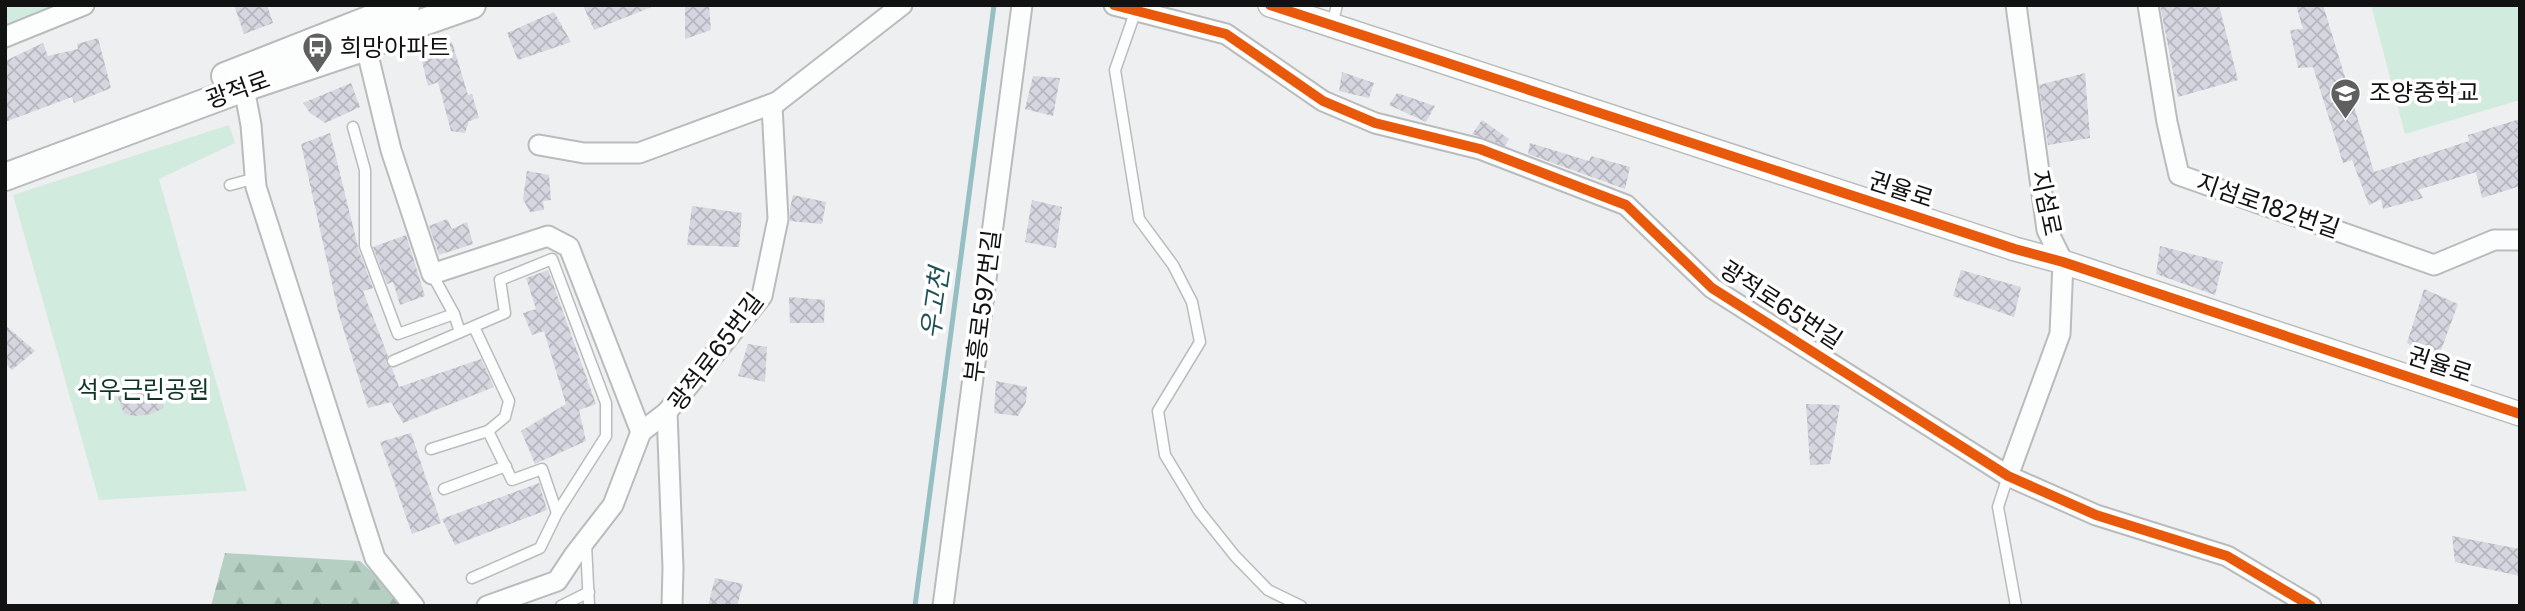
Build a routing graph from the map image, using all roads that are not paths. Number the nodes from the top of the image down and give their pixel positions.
1 (84, 5) edge
2 (406, 5) edge
3 (472, 5) edge
4 (902, 5) edge
5 (1022, 5) edge
6 (1114, 5) edge
7 (1270, 5) edge
8 (2016, 5) edge
9 (2148, 5) edge
10 (1136, 10) junction
11 (1335, 16) edge
12 (5, 37) edge
13 (366, 47) junction
14 (244, 88) junction
15 (777, 102) junction
16 (353, 127) dead end
17 (539, 145) dead end
18 (5, 157) edge
19 (5, 177) edge
20 (256, 178) junction
21 (230, 185) dead end
22 (2520, 240) edge
23 (2063, 262) junction
24 (432, 274) junction
25 (454, 314) junction
26 (474, 327) junction
27 (460, 332) junction
28 (393, 361) dead end
29 (667, 412) junction
30 (2520, 414) edge
31 (488, 431) junction
32 (641, 432) junction
33 (431, 449) dead end
34 (506, 466) junction
35 (2008, 476) junction
36 (444, 489) dead end
37 (557, 513) junction
38 (586, 540) junction
39 (472, 578) dead end
40 (589, 592) junction
41 (414, 606) edge
42 (487, 606) edge
43 (561, 606) edge
44 (589, 606) edge
45 (672, 606) edge
46 (943, 606) edge
47 (1301, 606) edge
48 (2016, 606) edge
49 (2311, 606) edge

1 - 12 street
2 - 18 main road, 광적로
3 - 13 main road, 광적로
4 - 15 street
5 - 46 street, 부흥로597번길
6 - 10 street, 광적로65번길
7 - 11 street, 권율로
8 - 23 street, 지섬로
9 - 22 street, 지섬로182번길
10 - 35 street, 광적로65번길
10 - 47 lane
11 - 23 street, 권율로
13 - 14 main road, 광적로
13 - 24 street
14 - 19 main road, 광적로
14 - 20 street
15 - 17 street
15 - 29 street, 광적로65번길
16 - 25 lane
20 - 21 lane
20 - 41 street
23 - 30 street, 권율로
23 - 35 street, 지섬로
24 - 25 lane
24 - 32 street
25 - 27 lane
26 - 27 lane
26 - 31 lane
26 - 37 lane
27 - 28 lane
29 - 32 street
29 - 45 street, 광적로65번길
31 - 33 lane
31 - 34 lane
32 - 38 street
34 - 36 lane
34 - 37 lane
35 - 48 lane
35 - 49 street, 광적로65번길
37 - 39 lane
38 - 40 lane
38 - 42 street
40 - 43 lane
40 - 44 lane

